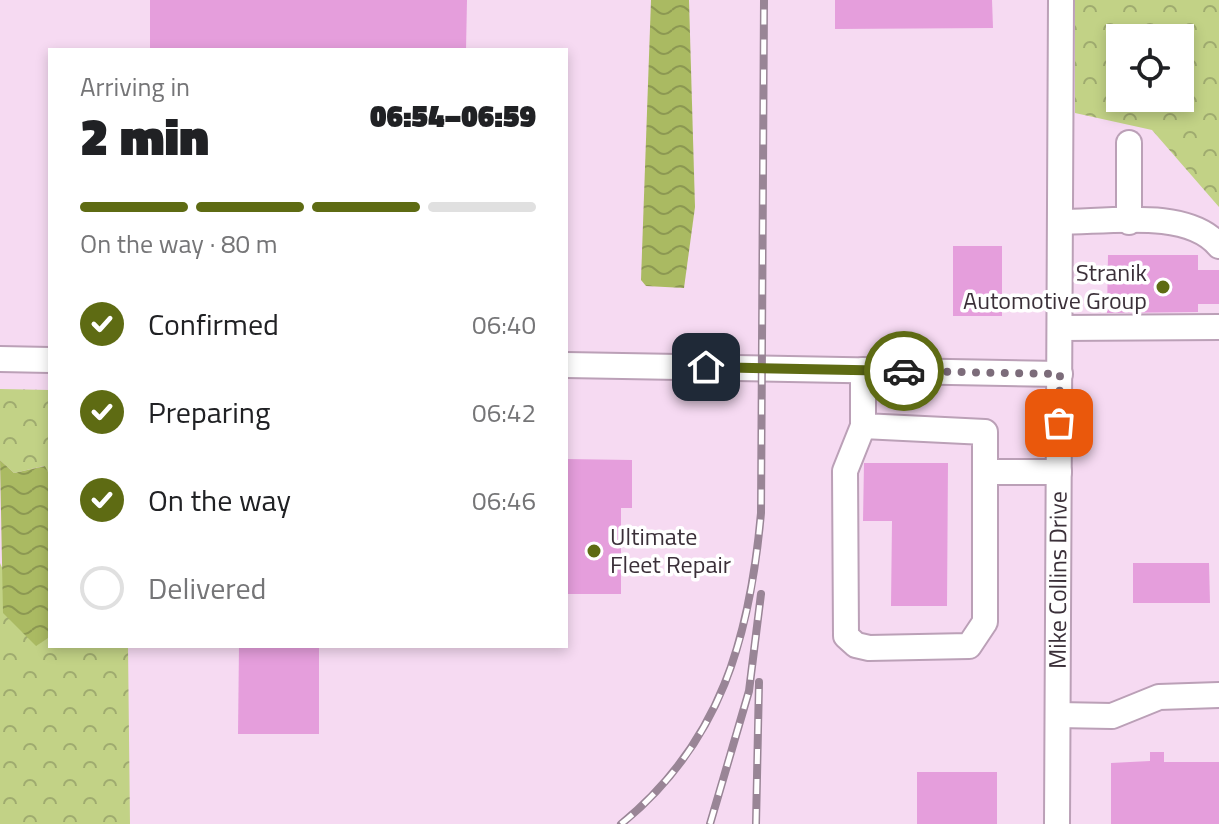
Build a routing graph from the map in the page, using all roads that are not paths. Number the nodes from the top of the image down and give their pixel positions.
1 (1061, 0) edge
2 (1129, 143) dead end
3 (1060, 222) junction
4 (1129, 222) junction
5 (1219, 246) edge
6 (1219, 327) edge
7 (1060, 328) junction
8 (0, 359) edge
9 (48, 360) edge
10 (568, 365) edge
11 (863, 370) junction
12 (1060, 374) junction
13 (863, 426) junction
14 (986, 472) junction
15 (1059, 472) junction
16 (1219, 695) edge
17 (1058, 715) junction
18 (1057, 824) edge

1 - 3 street, Mike Collins Drive
2 - 4 street
3 - 4 street
3 - 7 street, Mike Collins Drive
4 - 5 street
6 - 7 street
7 - 12 street, Mike Collins Drive
8 - 9 street
10 - 11 street
11 - 12 street
11 - 13 street
12 - 15 street, Mike Collins Drive
13 - 14 street
13 - 14 street
14 - 15 street
15 - 17 street, Mike Collins Drive
16 - 17 street
17 - 18 street, Mike Collins Drive

